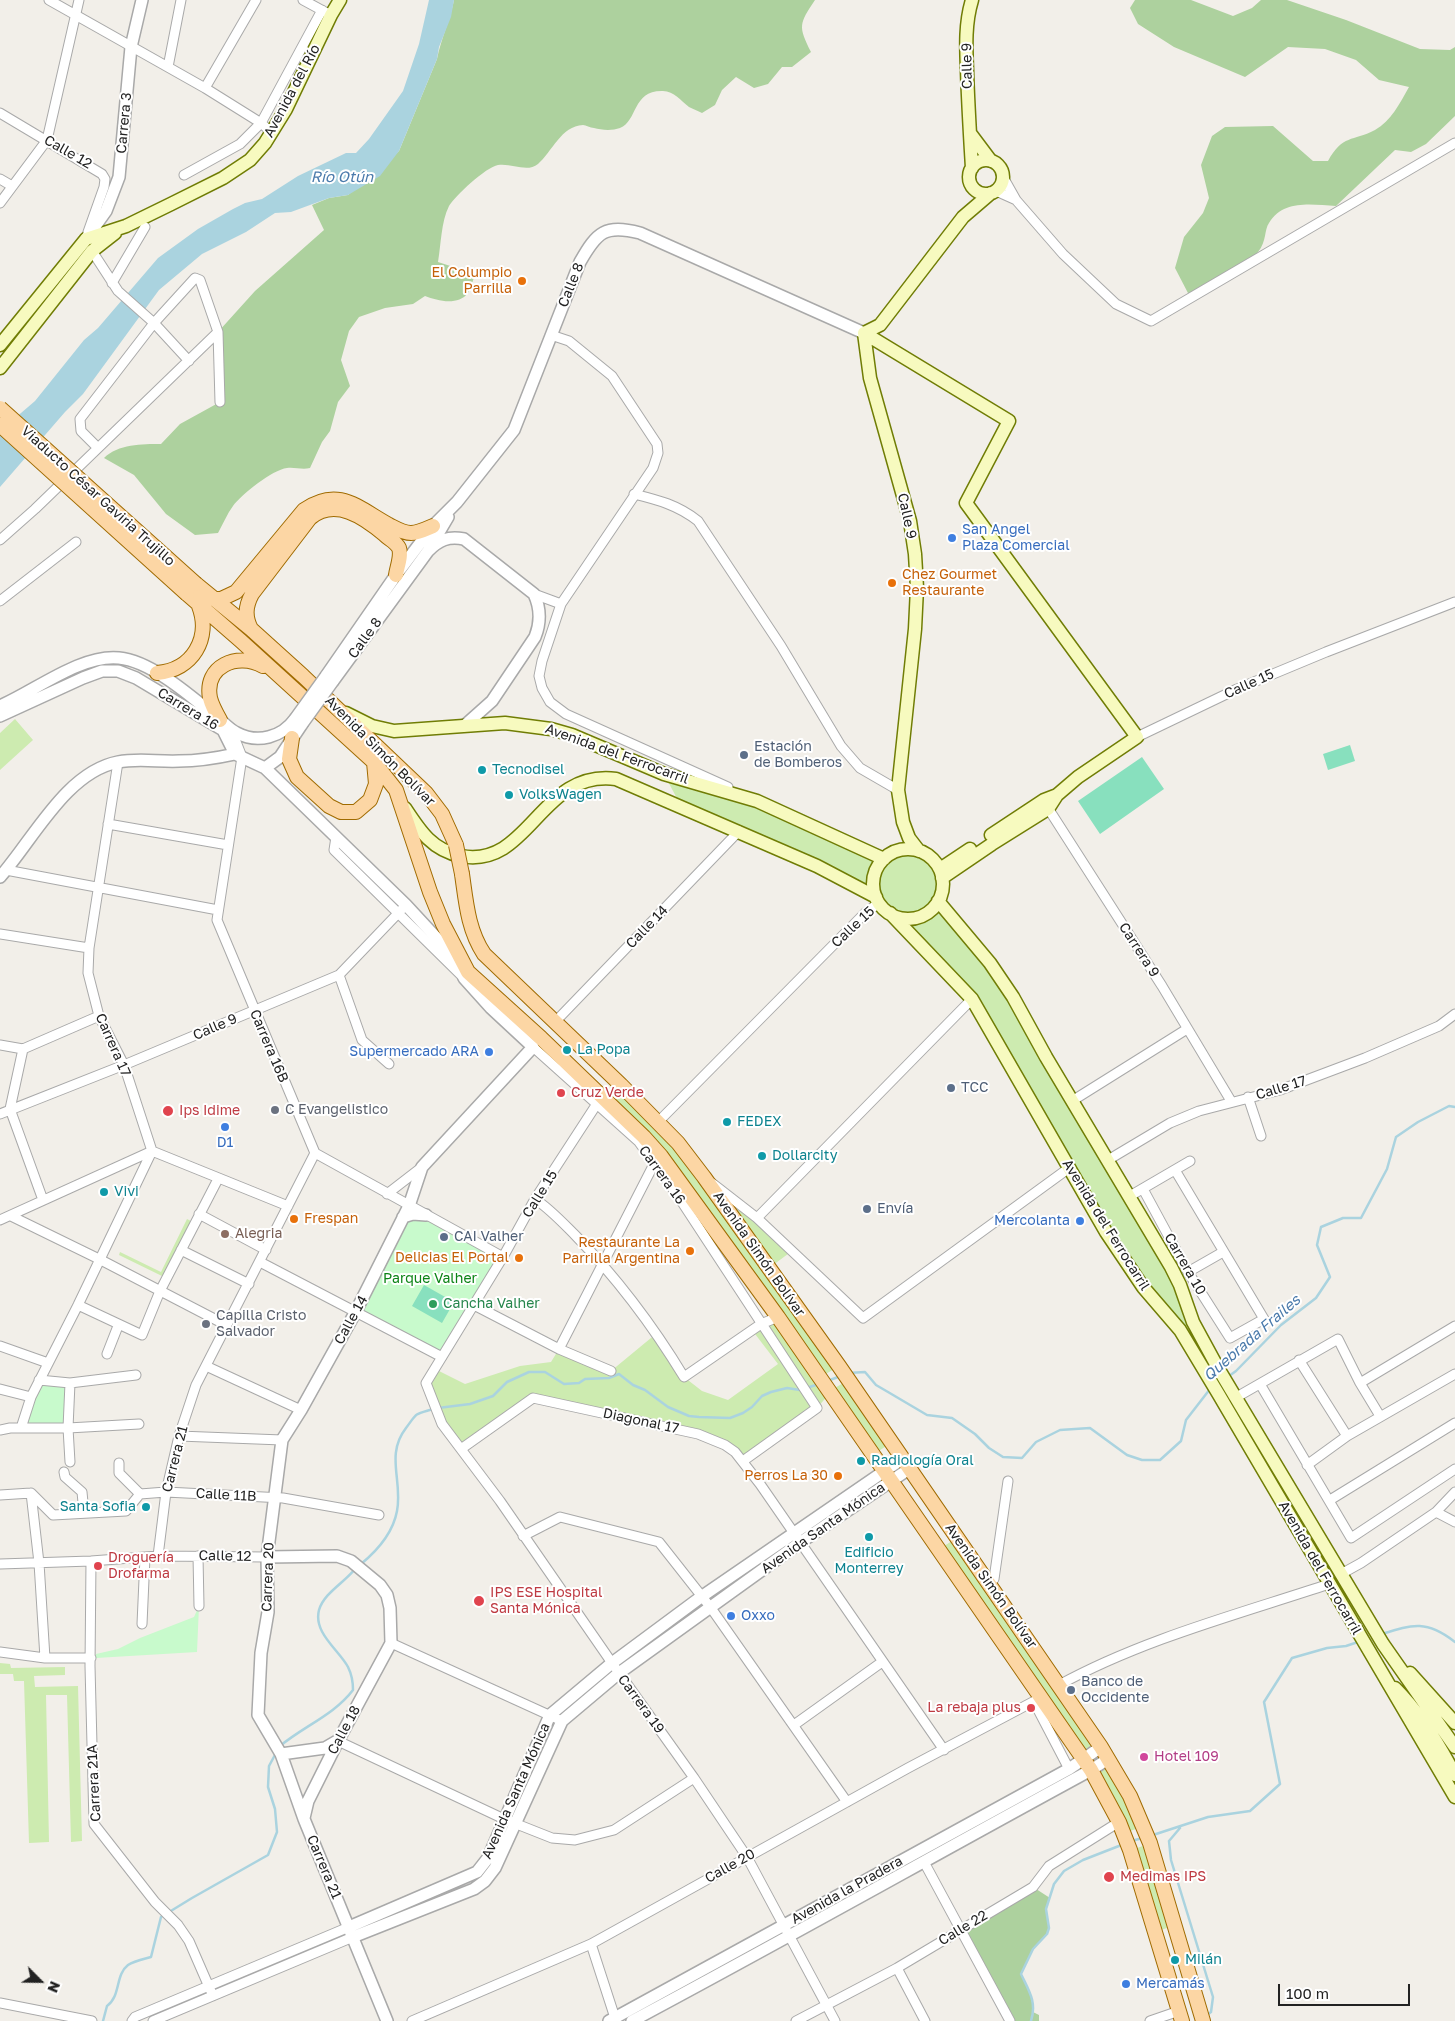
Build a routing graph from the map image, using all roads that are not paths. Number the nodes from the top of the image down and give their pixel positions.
1 (49, 0) edge
2 (79, 0) edge
3 (142, 0) edge
4 (181, 0) edge
5 (256, 0) edge
6 (303, 0) edge
7 (340, 0) edge
8 (969, 3) edge
9 (327, 13) junction
10 (76, 16) junction
11 (131, 47) junction
12 (168, 67) junction
13 (205, 88) junction
14 (0, 113) edge
15 (261, 123) junction
16 (271, 132) junction
17 (970, 133) junction
18 (47, 140) junction
19 (1455, 143) edge
20 (991, 161) junction
21 (972, 168) junction
22 (184, 175) dead end
23 (1003, 177) junction
24 (0, 179) edge
25 (12, 186) junction
26 (972, 188) junction
27 (994, 192) junction
28 (1016, 200) junction
29 (0, 203) edge
30 (963, 218) junction
31 (126, 226) junction
32 (145, 228) dead end
33 (86, 239) junction
34 (92, 251) junction
35 (112, 283) junction
36 (154, 323) junction
37 (218, 332) junction
38 (864, 333) junction
39 (551, 335) junction
40 (0, 345) edge
41 (189, 361) junction
42 (0, 368) edge
43 (220, 402) dead end
44 (0, 408) edge
45 (0, 425) edge
46 (98, 448) junction
47 (634, 494) junction
48 (457, 502) junction
49 (433, 526) junction
50 (0, 540) edge
51 (76, 542) dead end
52 (428, 551) junction
53 (396, 575) junction
54 (191, 589) junction
55 (534, 594) junction
56 (212, 599) junction
57 (0, 601) edge
58 (1455, 602) edge
59 (561, 604) junction
60 (199, 606) junction
61 (252, 629) junction
62 (157, 673) junction
63 (330, 679) junction
64 (292, 686) junction
65 (339, 709) junction
66 (2, 714) edge
67 (298, 722) junction
68 (464, 726) junction
69 (225, 727) junction
70 (1137, 736) junction
71 (292, 738) junction
72 (239, 756) junction
73 (211, 759) junction
74 (118, 762) junction
75 (374, 762) junction
76 (265, 768) junction
77 (898, 790) junction
78 (757, 800) junction
79 (402, 804) junction
80 (1046, 805) junction
81 (108, 824) junction
82 (739, 831) junction
83 (228, 845) junction
84 (919, 851) junction
85 (884, 859) junction
86 (3, 874) edge
87 (941, 874) junction
88 (99, 888) junction
89 (877, 900) junction
90 (938, 902) junction
91 (402, 909) junction
92 (218, 910) junction
93 (890, 913) junction
94 (0, 934) edge
95 (89, 948) junction
96 (338, 975) junction
97 (466, 975) junction
98 (972, 999) junction
99 (254, 1011) junction
100 (1455, 1014) edge
101 (99, 1016) junction
102 (555, 1022) junction
103 (1188, 1029) junction
104 (0, 1044) edge
105 (533, 1047) junction
106 (23, 1049) junction
107 (389, 1064) dead end
108 (124, 1065) junction
109 (1248, 1097) junction
110 (599, 1101) junction
111 (1072, 1101) junction
112 (1231, 1101) junction
113 (10, 1109) junction
114 (0, 1114) edge
115 (658, 1122) junction
116 (1261, 1136) dead end
117 (152, 1151) junction
118 (315, 1153) junction
119 (1108, 1160) junction
120 (1190, 1161) dead end
121 (654, 1164) junction
122 (422, 1167) junction
123 (1068, 1168) junction
124 (1175, 1170) junction
125 (704, 1176) junction
126 (218, 1179) junction
127 (1143, 1189) junction
128 (387, 1194) junction
129 (1130, 1196) junction
130 (535, 1199) junction
131 (43, 1200) junction
132 (288, 1206) junction
133 (409, 1206) junction
134 (199, 1214) junction
135 (426, 1215) junction
136 (11, 1216) junction
137 (403, 1218) junction
138 (758, 1218) junction
139 (0, 1220) edge
140 (181, 1250) junction
141 (266, 1250) junction
142 (1223, 1252) junction
143 (503, 1257) junction
144 (99, 1259) junction
145 (260, 1262) junction
146 (604, 1264) junction
147 (1188, 1272) junction
148 (248, 1284) junction
149 (160, 1291) junction
150 (474, 1305) junction
151 (78, 1306) junction
152 (355, 1313) junction
153 (778, 1317) junction
154 (761, 1324) junction
155 (226, 1325) junction
156 (118, 1326) junction
157 (1455, 1326) edge
158 (0, 1346) edge
159 (560, 1348) junction
160 (107, 1354) dead end
161 (442, 1357) junction
162 (1299, 1360) junction
163 (48, 1363) junction
164 (206, 1366) junction
165 (611, 1371) dead end
166 (1212, 1371) junction
167 (1455, 1374) edge
168 (136, 1375) dead end
169 (39, 1380) junction
170 (70, 1383) junction
171 (1360, 1383) junction
172 (1260, 1384) junction
173 (0, 1389) edge
174 (1228, 1394) junction
175 (31, 1397) junction
176 (432, 1398) joint
177 (301, 1410) junction
178 (1380, 1416) junction
179 (1455, 1423) edge
180 (139, 1424) dead end
181 (21, 1428) junction
182 (68, 1428) junction
183 (0, 1430) edge
184 (179, 1436) junction
185 (1347, 1436) junction
186 (282, 1440) junction
187 (461, 1449) junction
188 (743, 1461) junction
189 (70, 1462) dead end
190 (120, 1463) dead end
191 (905, 1464) junction
192 (1307, 1465) junction
193 (1455, 1469) edge
194 (64, 1472) dead end
195 (888, 1476) junction
196 (1008, 1481) dead end
197 (166, 1492) junction
198 (1455, 1492) edge
199 (31, 1494) junction
200 (140, 1494) junction
201 (0, 1495) edge
202 (274, 1498) junction
203 (1330, 1500) junction
204 (1436, 1512) junction
205 (84, 1513) junction
206 (379, 1515) dead end
207 (1455, 1522) edge
208 (794, 1532) junction
209 (523, 1536) junction
210 (801, 1542) junction
211 (158, 1556) junction
212 (198, 1556) junction
213 (145, 1557) junction
214 (267, 1557) junction
215 (91, 1561) junction
216 (39, 1563) junction
217 (0, 1564) edge
218 (1341, 1574) junction
219 (988, 1582) junction
220 (1329, 1584) junction
221 (701, 1597) junction
222 (199, 1606) dead end
223 (711, 1608) junction
224 (142, 1624) dead end
225 (390, 1643) junction
226 (0, 1652) edge
227 (45, 1658) junction
228 (91, 1658) junction
229 (882, 1662) junction
230 (612, 1663) junction
231 (1395, 1663) junction
232 (618, 1673) junction
233 (1381, 1673) junction
234 (1059, 1686) junction
235 (1038, 1700) junction
236 (258, 1715) joint
237 (550, 1715) junction
238 (562, 1721) junction
239 (1455, 1722) edge
240 (794, 1725) junction
241 (338, 1741) junction
242 (1450, 1746) edge
243 (944, 1750) junction
244 (1105, 1753) junction
245 (281, 1754) junction
246 (1088, 1765) junction
247 (1069, 1769) junction
248 (1455, 1775) edge
249 (694, 1778) junction
250 (1455, 1796) edge
251 (847, 1802) junction
252 (304, 1819) junction
253 (504, 1819) junction
254 (516, 1824) junction
255 (1122, 1828) junction
256 (747, 1857) junction
257 (924, 1862) junction
258 (785, 1925) junction
259 (959, 1930) junction
260 (351, 1932) junction
261 (791, 1936) junction
262 (591, 1944) junction
263 (897, 1968) junction
264 (209, 1986) junction
265 (213, 1996) junction
266 (0, 2004) edge
267 (827, 2004) junction
268 (1202, 2017) edge
269 (1178, 2018) edge
270 (613, 2020) edge
271 (92, 2021) edge
272 (132, 2021) edge
273 (153, 2021) edge
274 (387, 2021) edge
275 (412, 2021) edge
276 (632, 2021) edge
277 (796, 2021) edge
278 (836, 2021) edge
279 (924, 2021) edge
280 (1010, 2021) edge
281 (1150, 2021) edge

1 - 10 street
2 - 10 street
3 - 11 street, Carrera 3
4 - 12 street
5 - 13 street
6 - 9 street
7 - 9 main road, Avenida del Río
8 - 17 main road, Calle 9
9 - 15 street
9 - 16 main road, Avenida del Río
10 - 11 street
10 - 18 street
11 - 12 street
11 - 33 street, Carrera 3
12 - 13 street
13 - 15 street
14 - 18 street, Calle 12
15 - 16 street
15 - 22 street
16 - 31 main road, Avenida del Río
17 - 20 main road
17 - 21 main road, Calle 9
18 - 25 street
18 - 33 street, Calle 12
19 - 28 street
20 - 21 main road
20 - 23 main road
21 - 26 main road
23 - 27 main road
23 - 28 street
24 - 25 street
25 - 29 street
26 - 27 main road
26 - 30 main road
27 - 28 street
27 - 30 main road
30 - 38 main road
31 - 33 main road
31 - 34 main road
32 - 35 street
33 - 40 main road
34 - 35 street
34 - 42 main road
35 - 36 street
36 - 37 street
36 - 41 street
36 - 46 street
37 - 41 street
37 - 43 street
38 - 39 street, Calle 8
38 - 70 main road
38 - 77 main road, Calle 9
39 - 47 street
39 - 48 street, Calle 8
41 - 46 street
44 - 54 main road, Viaducto César Gaviria Trujillo, bridge
45 - 54 main road, Viaducto César Gaviria Trujillo, bridge
46 - 50 street
47 - 59 street
47 - 77 street
48 - 49 street, Calle 8
48 - 52 street, Calle 8
49 - 53 street, Calle 8
49 - 56 main road
51 - 57 street
52 - 55 street
52 - 63 street, Calle 8
53 - 61 main road
53 - 63 street, Calle 8
54 - 56 main road, Avenida Simón Bolívar
54 - 60 main road, Avenida Simón Bolívar
55 - 59 street
55 - 68 street
56 - 61 main road, Avenida Simón Bolívar
58 - 70 street, Calle 15
59 - 78 street
60 - 62 main road
60 - 64 main road, Avenida Simón Bolívar
61 - 65 main road, Avenida Simón Bolívar
62 - 66 street
62 - 69 street
63 - 67 street, Calle 8, bridge
64 - 69 main road
64 - 75 main road, Avenida Simón Bolívar
65 - 68 main road, Avenida del Ferrocarril
65 - 102 main road, Avenida Simón Bolívar, bridge
66 - 69 street, Carrera 16
67 - 69 street
67 - 71 street, Calle 8
68 - 78 main road, Avenida del Ferrocarril
69 - 72 street, Carrera 16
69 - 73 street
70 - 80 main road, Calle 15
71 - 75 main road
71 - 76 street, Calle 8
72 - 73 street
72 - 76 street, Carrera 16
72 - 83 street, Carrera 16B
73 - 74 street
74 - 81 street, Carrera 17
74 - 86 street
75 - 79 main road, Avenida Simón Bolívar
76 - 91 street, Carrera 16
77 - 84 main road, Calle 9
78 - 85 main road, Avenida del Ferrocarril
79 - 82 main road, Avenida del Ferrocarril
79 - 97 main road, Avenida Simón Bolívar
80 - 87 main road, Calle 15
80 - 103 street, Carrera 9
81 - 83 street
81 - 88 street, Carrera 17
82 - 89 main road, Avenida del Ferrocarril
82 - 102 street, Calle 14
83 - 92 street, Carrera 16B
84 - 85 main road
84 - 87 main road
85 - 89 main road
86 - 88 street
87 - 90 main road
88 - 92 street
88 - 95 street, Carrera 17
89 - 93 main road
89 - 115 street, Calle 15
90 - 93 main road
90 - 111 main road, Avenida del Ferrocarril
91 - 96 street, Calle 9
91 - 97 street, Carrera 16
92 - 99 street, Carrera 16B
93 - 98 main road, Avenida del Ferrocarril
94 - 95 street
95 - 101 street, Carrera 17
96 - 99 street, Calle 9
96 - 107 street
97 - 105 street, Carrera 16
97 - 110 main road, Avenida Simón Bolívar
98 - 123 main road, Avenida del Ferrocarril
98 - 138 street
99 - 108 street, Calle 9
99 - 118 street, Carrera 16B
100 - 109 street, Calle 17
101 - 106 street
101 - 108 street, Carrera 17
102 - 115 main road, Avenida Simón Bolívar
103 - 111 street
103 - 112 street, Carrera 9
104 - 106 street
105 - 110 street, Carrera 16
105 - 122 street, Calle 14
106 - 113 street
108 - 113 street, Calle 9
108 - 117 street, Carrera 17
109 - 112 street, Calle 17
109 - 116 street
110 - 121 street, Carrera 16
110 - 130 street, Calle 15
110 - 153 main road, Avenida Simón Bolívar
111 - 119 main road, Avenida del Ferrocarril
112 - 119 street, Calle 17
113 - 114 street, Calle 9
113 - 131 street
115 - 125 main road, Avenida Simón Bolívar
117 - 126 street
117 - 131 street
117 - 144 street
118 - 128 street
118 - 132 street, Carrera 21
119 - 129 main road, Avenida del Ferrocarril
120 - 124 street
121 - 146 street
121 - 154 street, Carrera 16
122 - 128 street, Calle 14
122 - 133 street, Calle 14
123 - 138 street
123 - 166 main road, Avenida del Ferrocarril
124 - 127 street
124 - 142 street
125 - 138 street
125 - 191 main road, Avenida Simón Bolívar
126 - 132 street
126 - 134 street
127 - 129 street
127 - 147 street, Carrera 10
128 - 133 street
129 - 166 main road, Avenida del Ferrocarril
130 - 143 street, Calle 15
130 - 146 street
131 - 136 street
132 - 141 street, Carrera 21
133 - 135 street
133 - 137 street, Calle 14
134 - 140 street
134 - 141 street
135 - 137 street
135 - 143 street
136 - 139 street
136 - 144 street
137 - 152 street, Calle 14
140 - 148 street
140 - 149 street
141 - 145 street, Carrera 21
142 - 147 street
142 - 147 street, Carrera 10
143 - 150 street, Calle 15
144 - 149 street
144 - 151 street
145 - 148 street, Carrera 21
145 - 152 street
146 - 154 street
146 - 159 street
148 - 155 street, Carrera 21
149 - 155 street
149 - 156 street
150 - 159 street
150 - 161 street, Calle 15
151 - 156 street
151 - 163 street
152 - 161 street
152 - 177 street, Calle 14
153 - 154 street
153 - 195 main road, Avenida Simón Bolívar
154 - 188 street, Carrera 16
155 - 164 street, Carrera 21
156 - 160 street
157 - 171 street
158 - 163 street
159 - 165 street
161 - 176 street, Calle 15
162 - 171 street
162 - 172 street
162 - 185 street
163 - 169 street
164 - 177 street
164 - 184 street, Carrera 21
166 - 174 main road, Avenida del Ferrocarril
167 - 178 street
168 - 170 street
169 - 170 street
169 - 175 street
170 - 182 street
171 - 178 street
172 - 174 street
172 - 192 street
173 - 175 street
174 - 218 main road, Avenida del Ferrocarril
174 - 220 main road, Avenida del Ferrocarril
175 - 181 street
176 - 187 street, Carrera 19
177 - 186 street, Calle 14
178 - 185 street
179 - 203 street
180 - 182 street
181 - 182 street
181 - 183 street
182 - 189 street
184 - 186 street
184 - 197 street, Carrera 21
185 - 192 street
186 - 202 street, Carrera 20
187 - 188 street, Diagonal 17
187 - 209 street, Carrera 19
188 - 208 street, Diagonal 17
190 - 200 street
191 - 195 street
191 - 219 main road, Avenida Simón Bolívar
192 - 203 street
193 - 203 street
194 - 205 street
195 - 208 street, Avenida Santa Mónica
195 - 210 street, Avenida Santa Mónica
195 - 235 main road, Avenida Simón Bolívar
196 - 219 street
197 - 200 street, Calle 11B
197 - 202 street, Calle 11B
197 - 211 street, Carrera 21
198 - 204 street
199 - 201 street
199 - 205 street
199 - 216 street
200 - 205 street
202 - 206 street, Calle 11B
202 - 214 street, Carrera 20
204 - 207 street
204 - 218 street
208 - 210 street
208 - 221 street, Avenida Santa Mónica
209 - 221 street
209 - 230 street, Carrera 19
210 - 223 street, Avenida Santa Mónica
210 - 229 street
211 - 212 street, Calle 12
211 - 213 street, Calle 12
212 - 214 street, Calle 12
212 - 222 street
213 - 215 street, Calle 12
213 - 224 street
214 - 225 street, Calle 12
214 - 236 street, Carrera 20
215 - 216 street, Calle 12
215 - 228 street, Carrera 21A
216 - 217 street, Calle 12
216 - 227 street
218 - 231 main road, Avenida del Ferrocarril
219 - 234 main road, Avenida Simón Bolívar
220 - 233 main road, Avenida del Ferrocarril
220 - 234 street
221 - 223 street
221 - 230 street, Avenida Santa Mónica
223 - 232 street, Avenida Santa Mónica
223 - 240 street
225 - 237 street
225 - 241 street, Calle 18
226 - 227 street
227 - 228 street
228 - 264 street, Carrera 21A
229 - 240 street
229 - 243 street
230 - 232 street, Carrera 19
230 - 237 street, Avenida Santa Mónica
231 - 239 main road
231 - 242 main road
232 - 238 street, Avenida Santa Mónica
232 - 249 street, Carrera 19
233 - 242 main road
233 - 250 main road
234 - 244 main road, Avenida Simón Bolívar
235 - 243 street, Calle 20
235 - 246 main road, Avenida Simón Bolívar
235 - 247 street
236 - 245 street, Carrera 21
237 - 238 street
237 - 253 street, Avenida Santa Mónica
238 - 254 street, Avenida Santa Mónica
240 - 251 street
241 - 245 street
241 - 252 street, Calle 18
241 - 253 street
242 - 248 main road
243 - 251 street, Calle 20
244 - 246 street
244 - 268 main road, Avenida Simón Bolívar
245 - 252 street, Carrera 21
246 - 247 street, Avenida la Pradera
246 - 255 main road, Avenida Simón Bolívar
246 - 257 street, Avenida la Pradera
247 - 258 street, Avenida la Pradera
249 - 254 street
249 - 256 street, Carrera 19
251 - 256 street, Calle 20
252 - 260 street, Carrera 21
253 - 254 street
253 - 260 street, Avenida Santa Mónica
254 - 260 street, Avenida Santa Mónica
255 - 259 street, Calle 22
255 - 269 main road, Avenida Simón Bolívar
256 - 258 street, Carrera 19
256 - 262 street, Calle 20
257 - 259 street
257 - 261 street, Avenida la Pradera
258 - 261 street, Carrera 19
258 - 270 street, Avenida la Pradera
259 - 263 street, Calle 22
259 - 280 street
260 - 264 street, Avenida Santa Mónica
260 - 265 street, Avenida Santa Mónica
260 - 274 street, Carrera 21
261 - 267 street, Carrera 19
261 - 276 street, Avenida la Pradera
262 - 270 street
262 - 275 street, Calle 20
263 - 267 street, Calle 22
263 - 279 street
264 - 265 street, Carrera 21A
264 - 272 street, Avenida Santa Mónica
265 - 273 street, Avenida Santa Mónica
266 - 271 street
267 - 277 street, Calle 22
267 - 278 street, Carrera 19
269 - 281 street

